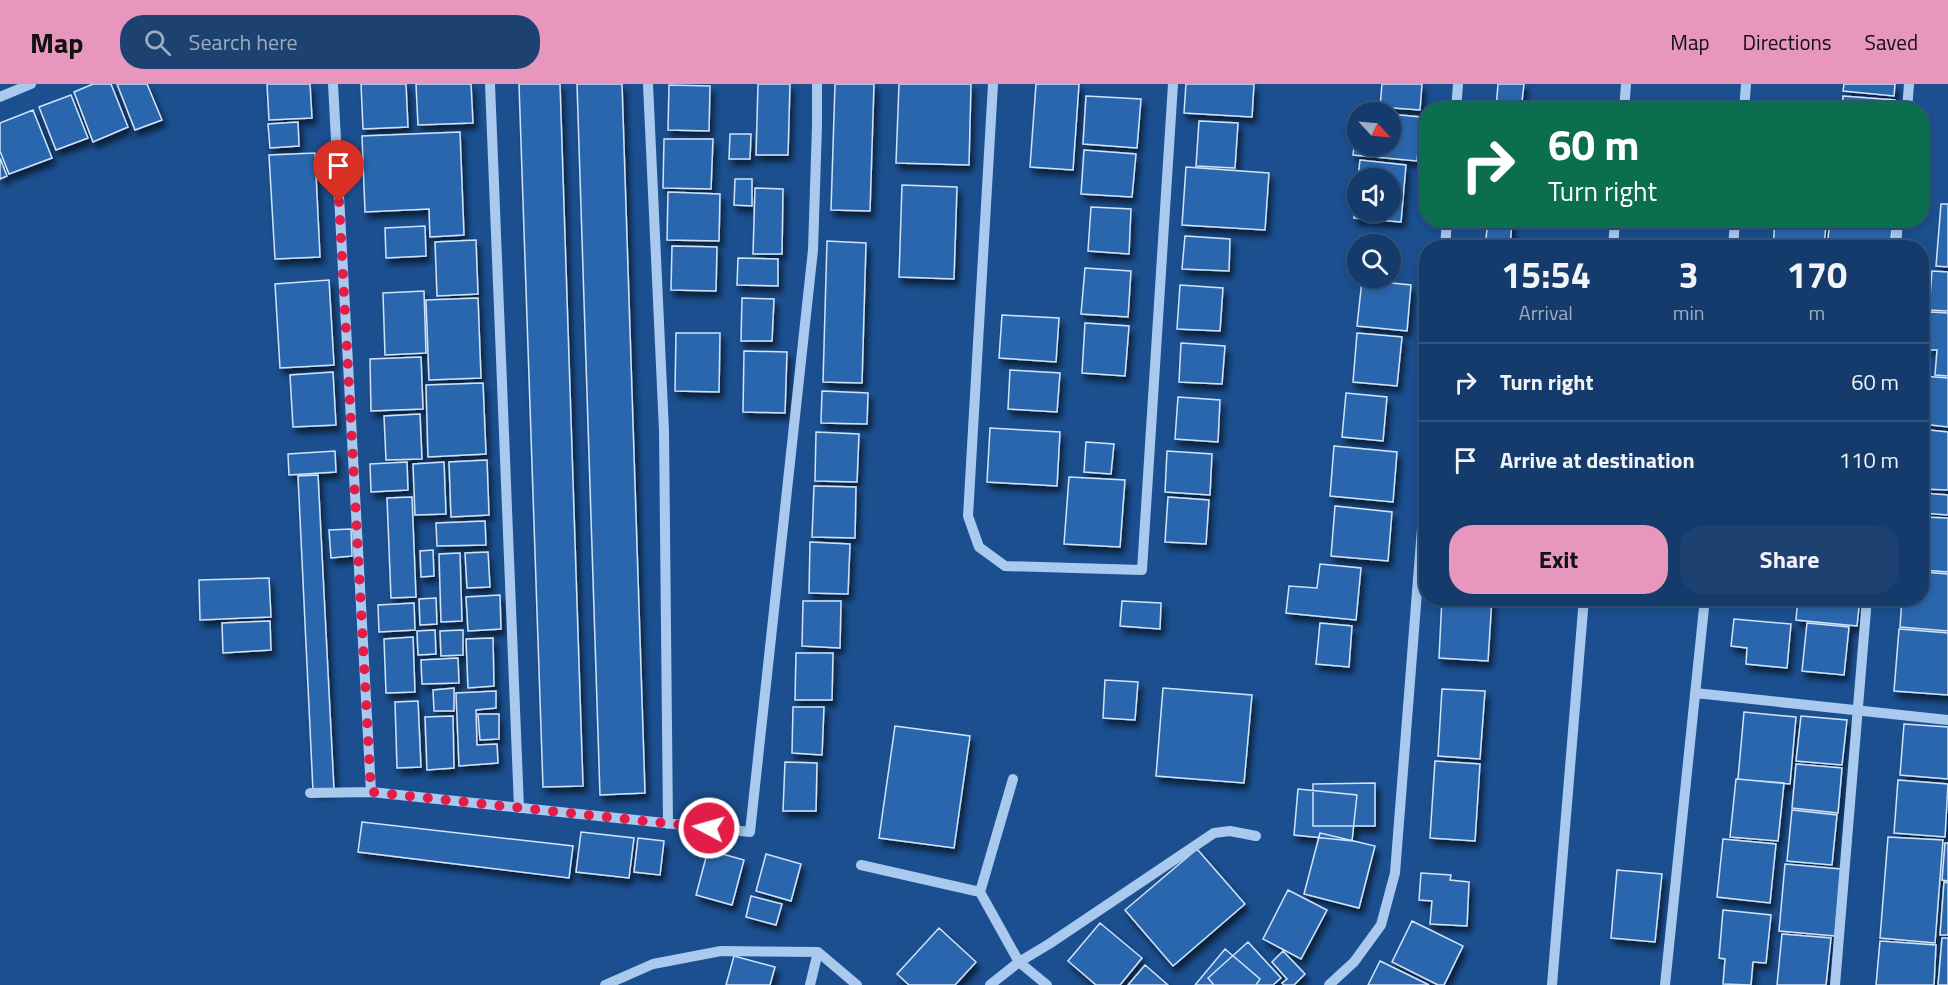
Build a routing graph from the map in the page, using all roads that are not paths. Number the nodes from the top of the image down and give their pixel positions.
1 (32, 84) edge
2 (333, 84) edge
3 (490, 84) edge
4 (648, 84) edge
5 (817, 84) edge
6 (993, 84) edge
7 (1173, 84) edge
8 (1458, 84) edge
9 (1626, 84) edge
10 (1746, 84) edge
11 (1909, 84) edge
12 (0, 97) edge
13 (1457, 102) edge
14 (1625, 102) edge
15 (1745, 102) edge
16 (1908, 102) edge
17 (1419, 566) edge
18 (1583, 606) edge
19 (1704, 606) edge
20 (1866, 606) edge
21 (1695, 693) junction
22 (1858, 711) junction
23 (1948, 720) edge
24 (1013, 779) dead end
25 (371, 792) junction
26 (310, 793) dead end
27 (519, 808) junction
28 (668, 824) junction
29 (1256, 836) dead end
30 (861, 865) dead end
31 (980, 892) junction
32 (818, 952) junction
33 (1019, 962) junction
34 (604, 985) edge
35 (810, 985) edge
36 (857, 985) edge
37 (990, 985) edge
38 (1047, 985) edge
39 (1329, 985) edge
40 (1552, 985) edge
41 (1665, 985) edge
42 (1835, 985) edge

1 - 12 street
2 - 25 street
3 - 27 street
4 - 28 street
5 - 28 street
6 - 7 street
8 - 13 street
9 - 14 street
10 - 15 street
11 - 16 street
17 - 39 street
18 - 40 street
19 - 21 street
20 - 22 street
21 - 22 street
21 - 41 street
22 - 23 street
22 - 42 street
24 - 31 street
25 - 26 street
25 - 27 street
27 - 28 street
29 - 33 street
30 - 31 street
31 - 33 street
32 - 34 street
32 - 35 street
32 - 36 street
33 - 37 street
33 - 38 street

